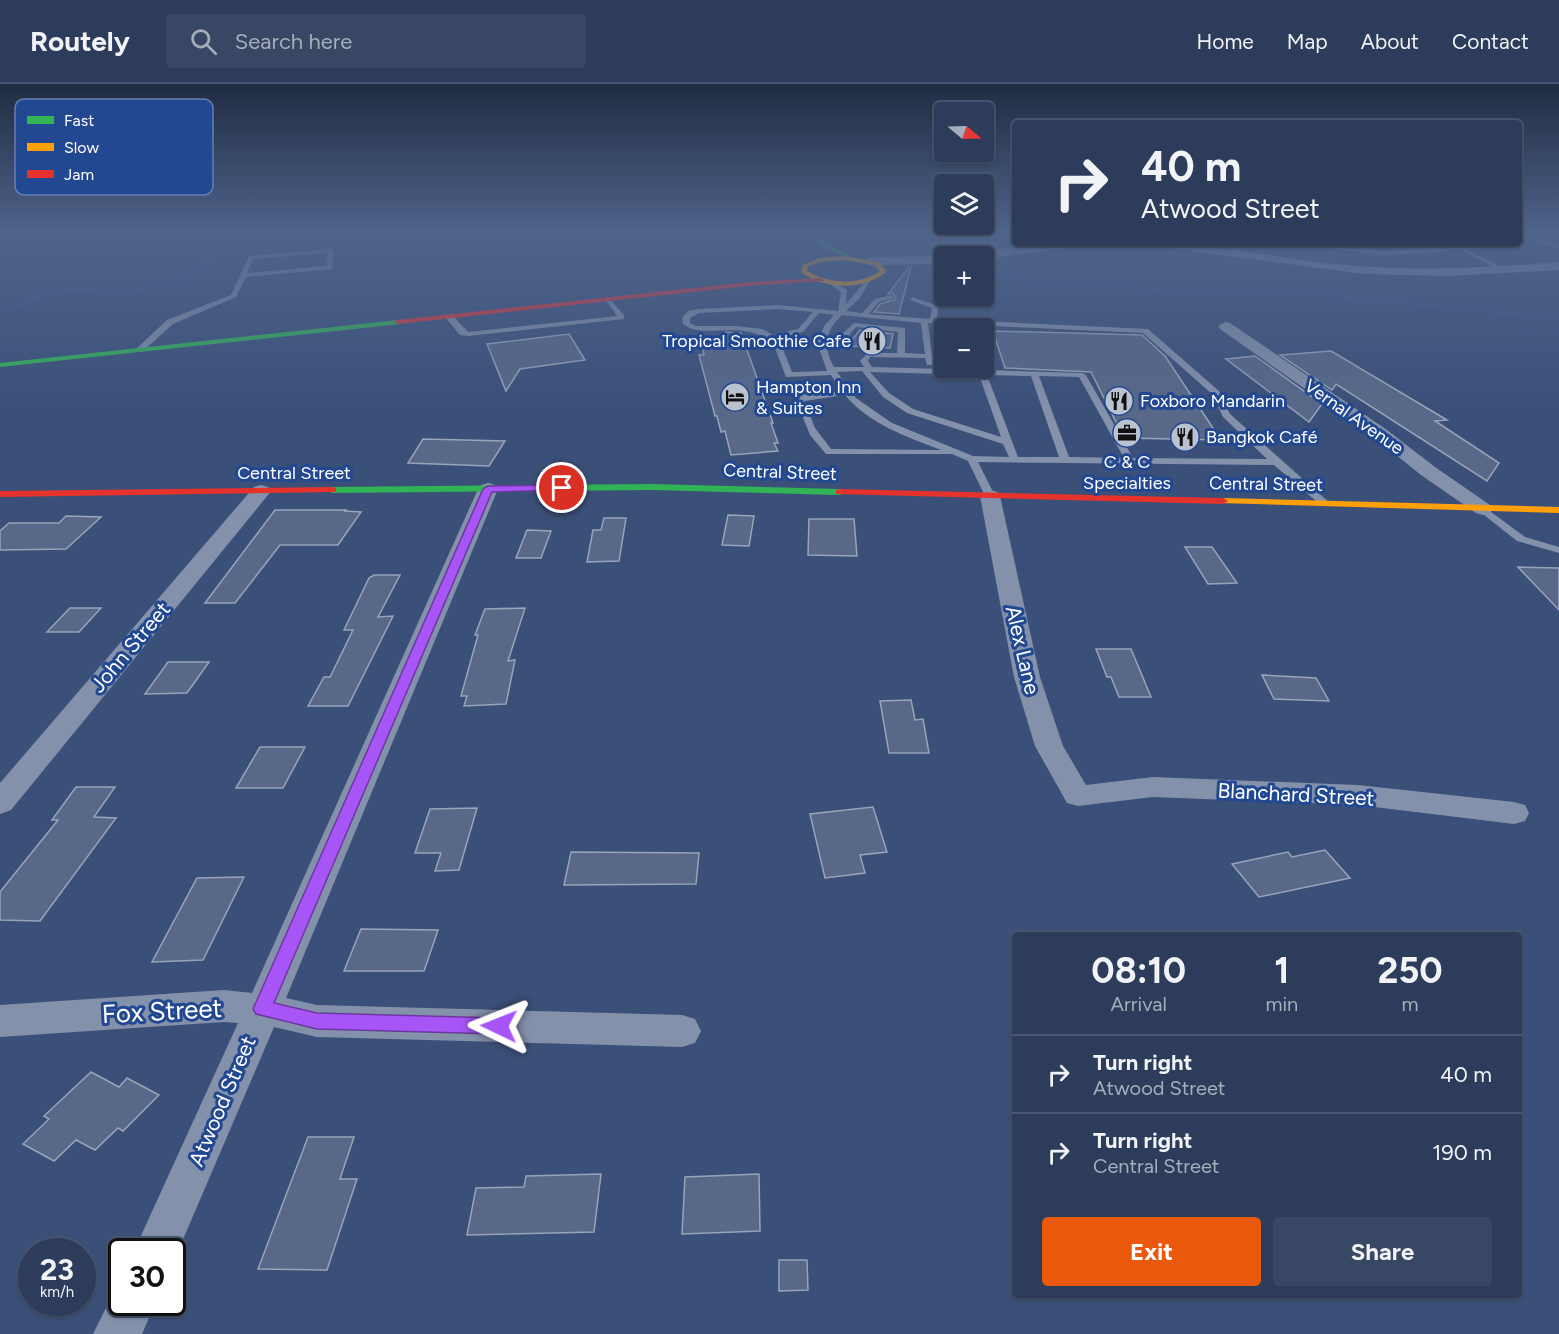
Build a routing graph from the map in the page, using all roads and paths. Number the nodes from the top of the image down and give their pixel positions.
1 (236, 291) edge
2 (682, 291) edge
3 (845, 291) edge
4 (861, 291) edge
5 (875, 291) edge
6 (608, 299) junction
7 (912, 299) dead end
8 (818, 310) junction
9 (841, 312) junction
10 (865, 314) junction
11 (449, 317) junction
12 (929, 321) junction
13 (934, 322) edge
14 (1225, 326) dead end
15 (994, 327) edge
16 (771, 336) junction
17 (823, 343) junction
18 (845, 346) dead end
19 (139, 350) junction
20 (901, 355) junction
21 (929, 356) junction
22 (0, 365) edge
23 (867, 369) junction
24 (931, 370) joint
25 (994, 371) edge
26 (831, 372) junction
27 (1034, 374) junction
28 (984, 378) edge
29 (844, 393) junction
30 (1007, 442) junction
31 (957, 453) junction
32 (972, 459) junction
33 (1016, 460) junction
34 (1065, 460) junction
35 (1130, 460) junction
36 (1276, 462) junction
37 (488, 489) junction
38 (261, 491) junction
39 (0, 494) edge
40 (990, 496) junction
41 (1326, 504) junction
42 (1483, 509) junction
43 (1559, 510) edge
44 (1559, 550) edge
45 (1078, 796) joint
46 (0, 803) edge
47 (1514, 813) dead end
48 (262, 1009) junction
49 (0, 1021) edge
50 (682, 1031) dead end
51 (162, 1238) edge
52 (126, 1316) edge
53 (117, 1334) edge

1 - 19 lane
2 - 6 main road
3 - 9 lane
4 - 9 lane
5 - 10 lane
6 - 11 main road
6 - 11 lane
7 - 12 lane
8 - 9 lane
8 - 16 lane
8 - 16 lane
9 - 10 lane
9 - 17 lane
10 - 12 lane
11 - 19 main road
12 - 13 lane
12 - 21 lane
14 - 42 street, Vernal Avenue
15 - 36 lane
16 - 17 lane
16 - 26 lane
17 - 26 lane
18 - 20 lane
19 - 22 main road
20 - 21 lane
20 - 23 lane
21 - 24 lane
23 - 24 lane
23 - 26 lane
23 - 30 lane
25 - 27 lane
26 - 29 lane
27 - 34 lane
27 - 35 lane
28 - 30 lane
29 - 31 lane
29 - 31 lane
30 - 33 lane
31 - 32 lane
32 - 33 lane
32 - 40 lane
33 - 34 lane
34 - 35 lane
35 - 36 lane
36 - 41 lane
37 - 38 main road, Central Street
37 - 40 main road, Central Street
37 - 48 street, Atwood Street
38 - 39 main road, Central Street
38 - 46 street, John Street
40 - 41 main road, Central Street
40 - 45 street, Alex Lane
41 - 42 main road, Central Street
42 - 43 main road, Central Street
42 - 44 lane
45 - 47 street, Blanchard Street
48 - 49 street, Fox Street
48 - 50 street, Fox Street
48 - 51 street, Atwood Street
52 - 53 street

